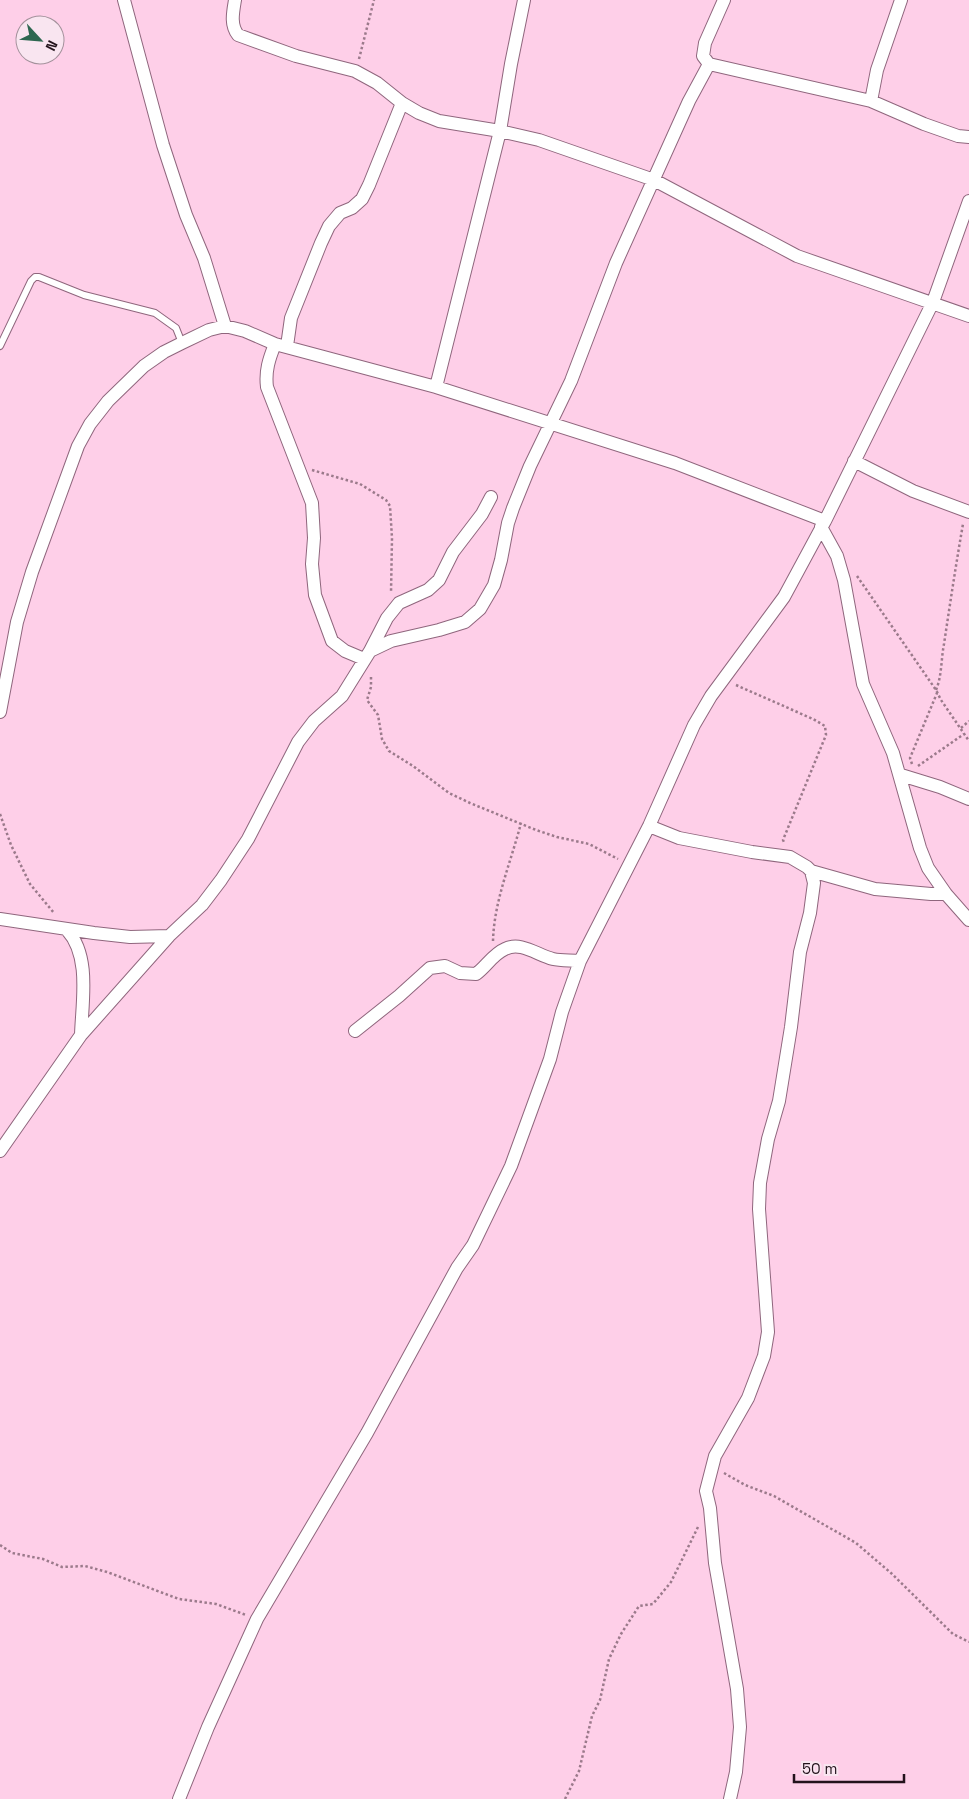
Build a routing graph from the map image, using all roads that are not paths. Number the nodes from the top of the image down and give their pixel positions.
1 (124, 0) edge
2 (235, 0) edge
3 (524, 0) edge
4 (724, 0) edge
5 (901, 0) edge
6 (708, 64) junction
7 (871, 102) junction
8 (402, 103) junction
9 (500, 131) junction
10 (969, 137) edge
11 (654, 180) junction
12 (969, 201) edge
13 (934, 302) junction
14 (969, 316) edge
15 (224, 326) junction
16 (182, 343) junction
17 (281, 345) junction
18 (0, 346) edge
19 (436, 387) junction
20 (551, 424) junction
21 (854, 461) junction
22 (491, 497) dead end
23 (967, 511) edge
24 (823, 524) junction
25 (367, 655) junction
26 (0, 712) edge
27 (900, 775) junction
28 (969, 799) edge
29 (648, 826) junction
30 (811, 871) junction
31 (946, 894) junction
32 (0, 919) edge
33 (969, 920) edge
34 (68, 930) junction
35 (169, 936) junction
36 (580, 961) junction
37 (354, 1031) dead end
38 (82, 1035) junction
39 (0, 1151) edge
40 (179, 1799) edge
41 (730, 1799) edge

1 - 15 street
2 - 8 street
3 - 9 street
4 - 6 street
5 - 7 street
6 - 7 street
6 - 11 street
7 - 10 street
8 - 9 street
8 - 17 street
9 - 11 street
9 - 19 street
11 - 13 street
11 - 20 street
12 - 13 street
13 - 14 street
13 - 21 street
15 - 16 street
15 - 17 street
16 - 18 lane
16 - 26 street
17 - 19 street
17 - 25 street
19 - 20 street
20 - 24 street
20 - 25 street
21 - 23 street
21 - 24 street
22 - 25 street
24 - 27 street
24 - 29 street
25 - 35 street
27 - 28 street
27 - 31 street
29 - 30 street
29 - 36 street
30 - 31 street
30 - 41 street
31 - 33 street
32 - 34 street
34 - 35 street
34 - 38 street
35 - 38 street
36 - 37 street
36 - 40 street
38 - 39 street

